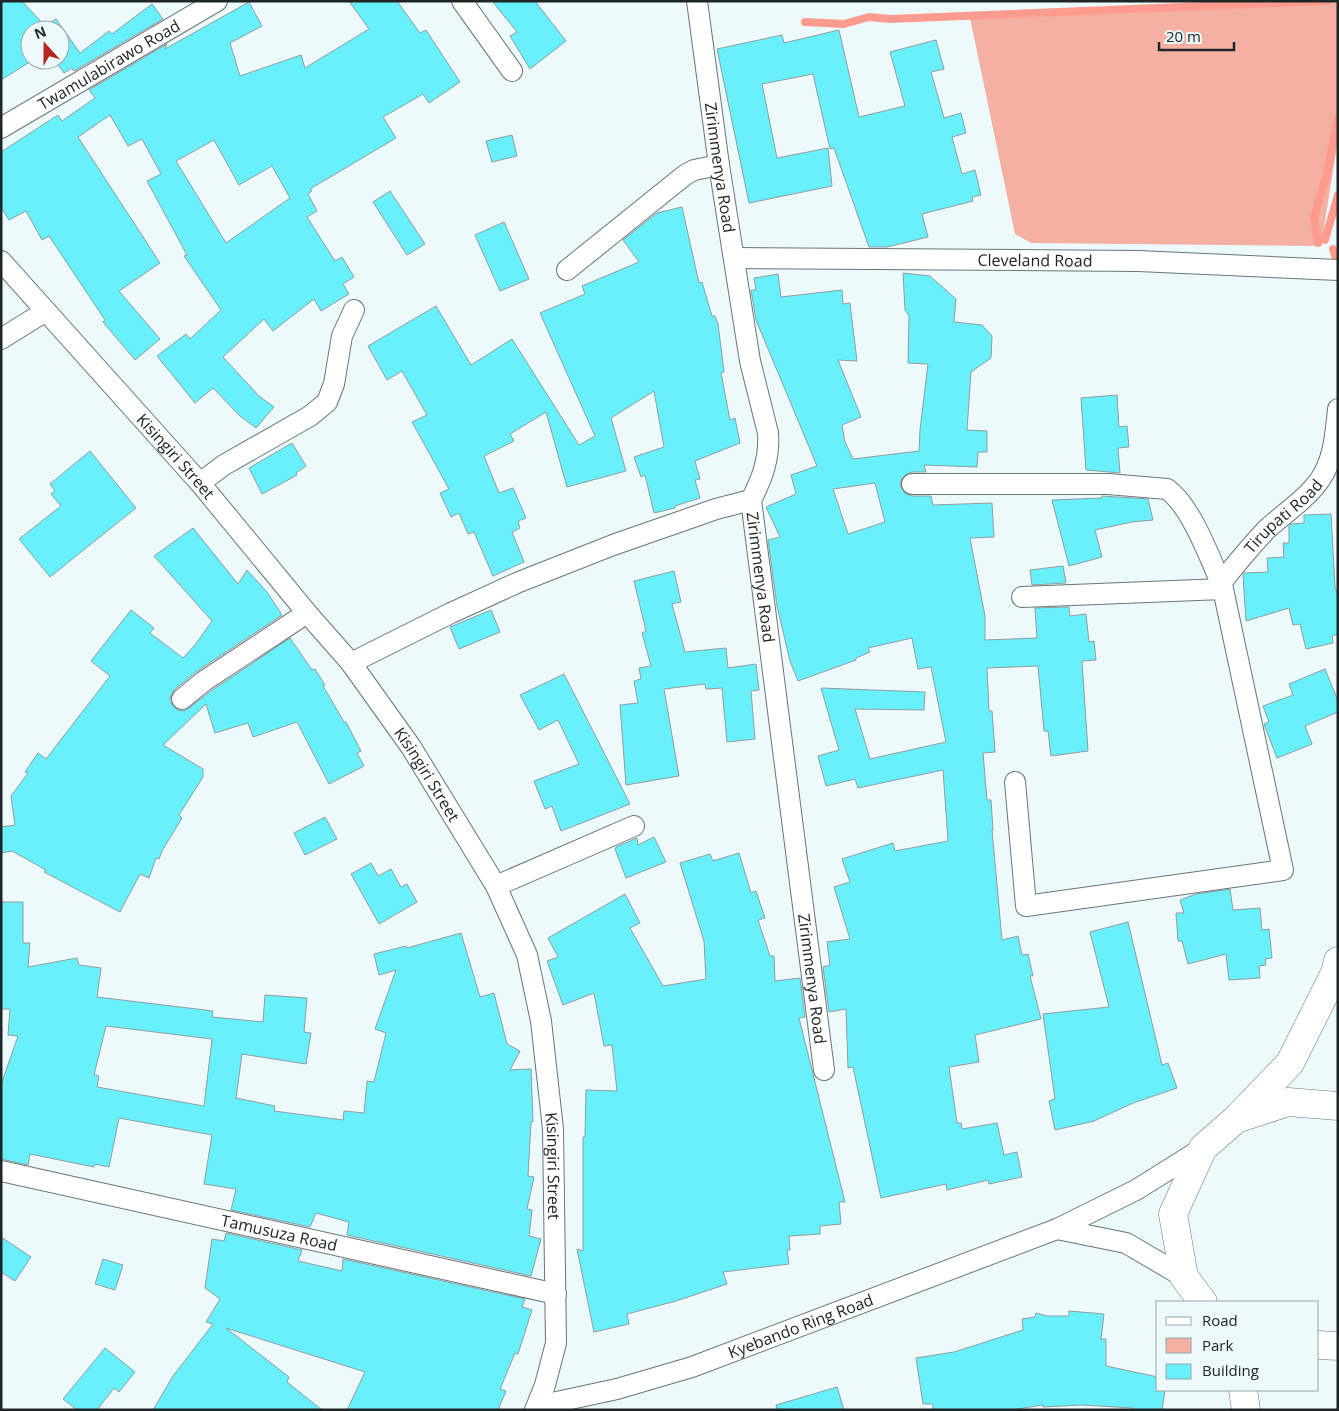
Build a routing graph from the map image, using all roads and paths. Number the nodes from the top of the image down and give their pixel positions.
1 (217, 1) edge
2 (462, 1) edge
3 (698, 1) edge
4 (512, 71) dead end
5 (1, 128) edge
6 (719, 165) junction
7 (734, 258) junction
8 (1, 261) edge
9 (567, 270) dead end
10 (1338, 270) edge
11 (354, 310) dead end
12 (46, 311) junction
13 (1, 339) edge
14 (1338, 409) edge
15 (200, 483) junction
16 (912, 484) dead end
17 (751, 500) junction
18 (1222, 586) junction
19 (1022, 597) dead end
20 (307, 613) junction
21 (351, 663) junction
22 (182, 699) dead end
23 (1015, 782) dead end
24 (634, 826) dead end
25 (496, 886) junction
26 (1338, 961) edge
27 (824, 1070) dead end
28 (1338, 1106) edge
29 (1236, 1119) junction
30 (1203, 1148) junction
31 (1, 1171) edge
32 (1057, 1229) junction
33 (1184, 1276) junction
34 (556, 1294) junction
35 (1202, 1301) edge
36 (1319, 1345) edge
37 (1338, 1346) edge
38 (1243, 1391) edge
39 (536, 1408) edge
40 (1246, 1410) edge

1 - 5 street, Twamulabirawo Road
2 - 4 street
3 - 6 street, Zirimmenya Road
6 - 7 street, Zirimmenya Road
6 - 9 street
7 - 10 street, Cleveland Road
7 - 17 street, Zirimmenya Road
8 - 12 street, Kisingiri Street
11 - 15 street
12 - 13 street
12 - 15 street, Kisingiri Street
14 - 18 street, Tirupati Road
15 - 20 street, Kisingiri Street
16 - 18 street
17 - 21 street
17 - 27 street, Zirimmenya Road
18 - 19 street
18 - 23 street
20 - 21 street, Kisingiri Street
20 - 22 street
21 - 25 street, Kisingiri Street
24 - 25 street
25 - 34 street, Kisingiri Street
26 - 29 main road
28 - 29 main road
29 - 30 main road
30 - 32 street, Kyebando Ring Road
30 - 33 main road
31 - 34 street, Tamusuza Road
32 - 33 street
32 - 39 street, Kyebando Ring Road
33 - 35 main road
34 - 39 street, Kisingiri Street
36 - 37 main road
38 - 40 main road

